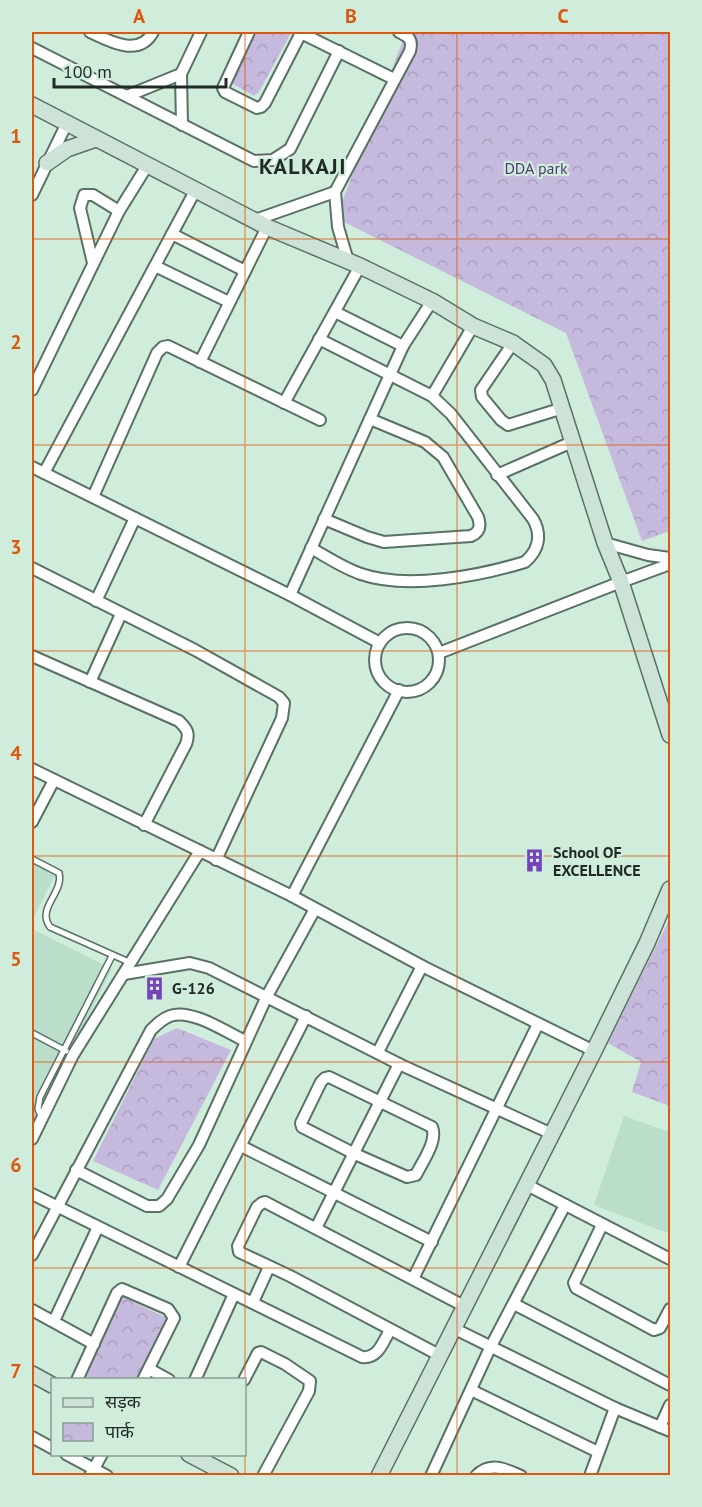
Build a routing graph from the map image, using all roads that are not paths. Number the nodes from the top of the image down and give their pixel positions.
1 (90, 32) edge
2 (153, 32) edge
3 (201, 32) edge
4 (249, 32) edge
5 (300, 32) edge
6 (399, 32) edge
7 (32, 48) edge
8 (339, 51) junction
9 (181, 74) junction
10 (394, 79) junction
11 (127, 96) junction
12 (32, 105) edge
13 (67, 123) junction
14 (182, 125) junction
15 (96, 139) junction
16 (47, 163) junction
17 (147, 166) junction
18 (195, 191) junction
19 (335, 192) junction
20 (32, 195) edge
21 (119, 211) junction
22 (261, 224) junction
23 (172, 234) junction
24 (93, 263) junction
25 (354, 264) junction
26 (155, 266) junction
27 (244, 271) junction
28 (432, 301) junction
29 (229, 302) junction
30 (334, 312) junction
31 (474, 326) junction
32 (319, 339) junction
33 (513, 343) junction
34 (403, 346) junction
35 (200, 362) junction
36 (390, 375) junction
37 (32, 390) edge
38 (432, 396) junction
39 (284, 403) junction
40 (563, 408) junction
41 (370, 419) junction
42 (320, 420) dead end
43 (572, 442) junction
44 (32, 467) edge
45 (44, 473) junction
46 (497, 475) junction
47 (93, 496) junction
48 (135, 518) junction
49 (324, 519) junction
50 (605, 543) junction
51 (311, 548) junction
52 (670, 565) edge
53 (32, 568) edge
54 (621, 582) junction
55 (290, 595) junction
56 (96, 601) junction
57 (121, 614) junction
58 (380, 643) junction
59 (439, 653) junction
60 (32, 656) edge
61 (90, 682) junction
62 (399, 690) junction
63 (670, 735) edge
64 (32, 769) edge
65 (54, 780) junction
66 (32, 822) edge
67 (144, 825) junction
68 (200, 851) junction
69 (32, 859) edge
70 (216, 860) junction
71 (670, 889) edge
72 (292, 896) junction
73 (315, 909) junction
74 (112, 956) junction
75 (131, 963) junction
76 (422, 966) junction
77 (124, 974) junction
78 (267, 996) junction
79 (306, 1016) junction
80 (538, 1024) junction
81 (32, 1033) edge
82 (244, 1041) junction
83 (594, 1051) junction
84 (69, 1052) junction
85 (378, 1052) junction
86 (399, 1064) junction
87 (379, 1101) junction
88 (498, 1109) junction
89 (552, 1134) junction
90 (32, 1139) edge
91 (241, 1146) junction
92 (355, 1154) junction
93 (76, 1170) junction
94 (527, 1185) junction
95 (32, 1194) edge
96 (334, 1194) junction
97 (565, 1205) junction
98 (56, 1206) junction
99 (602, 1225) junction
100 (98, 1227) junction
101 (316, 1228) junction
102 (432, 1242) junction
103 (32, 1255) edge
104 (670, 1259) edge
105 (179, 1267) junction
106 (269, 1267) junction
107 (413, 1279) junction
108 (234, 1294) junction
109 (253, 1302) junction
110 (514, 1304) junction
111 (464, 1306) junction
112 (670, 1309) edge
113 (32, 1310) edge
114 (54, 1321) junction
115 (453, 1328) junction
116 (390, 1330) junction
117 (94, 1344) junction
118 (490, 1348) junction
119 (439, 1355) junction
120 (149, 1369) junction
121 (32, 1374) edge
122 (78, 1378) edge
123 (144, 1378) edge
124 (165, 1378) edge
125 (196, 1378) edge
126 (245, 1378) edge
127 (51, 1384) edge
128 (670, 1385) edge
129 (471, 1390) junction
130 (670, 1405) edge
131 (615, 1408) junction
132 (665, 1429) edge
133 (32, 1437) edge
134 (51, 1447) edge
135 (598, 1452) junction
136 (68, 1456) edge
137 (101, 1456) edge
138 (199, 1457) edge
139 (92, 1472) edge
140 (223, 1474) edge
141 (107, 1476) edge
142 (263, 1476) edge
143 (379, 1476) edge
144 (431, 1476) edge
145 (476, 1476) edge
146 (521, 1476) edge
147 (590, 1476) edge

1 - 2 street
3 - 9 street
4 - 5 street
5 - 8 street
6 - 10 street
7 - 11 street
8 - 10 street
8 - 14 street
9 - 11 street
9 - 14 street
10 - 19 street
11 - 14 street
12 - 13 street
13 - 15 street
13 - 16 street
15 - 16 street
15 - 17 street
16 - 20 street
17 - 18 street
17 - 21 street
18 - 22 street
18 - 23 street
19 - 22 street
19 - 25 street
21 - 24 street
21 - 24 street
22 - 25 street
22 - 27 street
23 - 26 street
23 - 27 street
24 - 37 street
25 - 28 street
25 - 30 street
26 - 29 street
26 - 45 street
27 - 29 street
28 - 31 street
28 - 34 street
29 - 35 street
30 - 32 street
30 - 34 street
31 - 33 street
31 - 38 street
32 - 36 street
32 - 39 street
33 - 40 street
33 - 40 street
34 - 36 street
35 - 39 street
35 - 47 street
36 - 38 street
36 - 41 street
38 - 46 street
39 - 42 street
40 - 43 street
41 - 49 street
41 - 49 street
43 - 46 street
43 - 50 street
44 - 45 street
45 - 47 street
46 - 51 street
47 - 48 street
48 - 55 street
48 - 56 street
49 - 51 street
50 - 52 street
50 - 54 street
51 - 55 street
52 - 54 street
53 - 56 street
54 - 59 street
54 - 63 street
55 - 58 street
56 - 57 street
57 - 61 street
57 - 70 street
58 - 59 street
58 - 62 street
59 - 62 street
60 - 61 street
61 - 67 street
62 - 72 street
64 - 65 street
65 - 66 street
65 - 67 street
67 - 68 street
68 - 70 street
68 - 75 street
69 - 74 lane
70 - 72 street
71 - 83 street
72 - 73 street
73 - 76 street
73 - 78 street
74 - 75 lane
74 - 84 lane
75 - 77 street
76 - 80 street
76 - 85 street
77 - 78 street
77 - 84 street
78 - 79 street
78 - 82 street
79 - 85 street
79 - 91 street
80 - 83 street
80 - 88 street
81 - 84 lane
82 - 93 street
82 - 93 street
83 - 89 street
84 - 90 street
85 - 86 street
86 - 87 street
86 - 88 street
87 - 92 street
87 - 92 street
87 - 92 street
88 - 89 street
88 - 102 street
89 - 94 street
91 - 96 street
91 - 105 street
92 - 96 street
93 - 98 street
94 - 97 street
94 - 111 street
95 - 98 street
96 - 101 street
96 - 102 street
97 - 99 street
97 - 110 street
98 - 100 street
98 - 103 street
99 - 104 street
99 - 112 street
100 - 105 street
100 - 114 street
101 - 106 street
101 - 107 street
102 - 107 street
105 - 108 street
106 - 109 street
106 - 116 street
107 - 111 street
108 - 109 street
108 - 125 street
109 - 116 street
110 - 118 street
110 - 128 street
111 - 115 street
113 - 114 street
114 - 117 street
115 - 118 street
115 - 119 street
116 - 119 street
117 - 120 street
117 - 122 street
118 - 129 street
118 - 131 street
119 - 143 street
120 - 123 street
120 - 124 street
121 - 127 street
126 - 142 street
129 - 135 street
129 - 144 street
130 - 132 street
131 - 132 street
131 - 135 street
133 - 134 street
135 - 147 street
136 - 139 street
137 - 139 street
138 - 140 street
139 - 141 street
145 - 146 street

